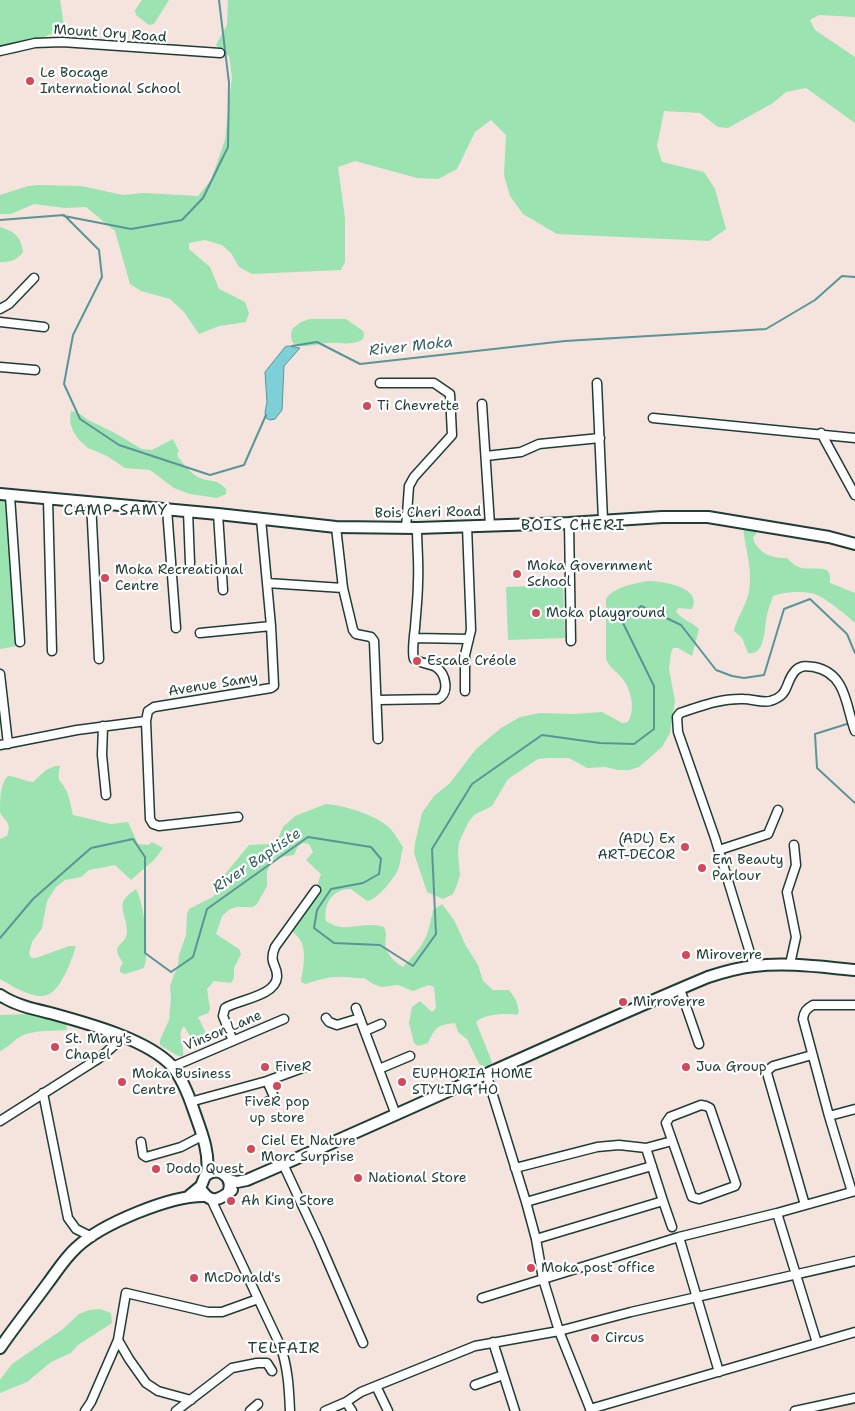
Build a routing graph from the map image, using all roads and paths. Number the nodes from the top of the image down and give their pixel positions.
1 (0, 51) edge
2 (220, 53) dead end
3 (34, 278) dead end
4 (0, 309) edge
5 (0, 322) edge
6 (44, 327) dead end
7 (0, 367) edge
8 (36, 370) dead end
9 (380, 383) dead end
10 (597, 383) dead end
11 (482, 404) dead end
12 (652, 418) dead end
13 (821, 433) junction
14 (600, 438) junction
15 (855, 438) edge
16 (486, 456) junction
17 (5, 495) edge
18 (855, 495) edge
19 (48, 499) junction
20 (91, 502) junction
21 (167, 509) junction
22 (188, 511) junction
23 (218, 514) junction
24 (261, 519) junction
25 (603, 520) junction
26 (569, 523) junction
27 (490, 525) junction
28 (467, 526) junction
29 (336, 528) junction
30 (411, 528) junction
31 (855, 544) edge
32 (190, 563) dead end
33 (267, 583) junction
34 (344, 588) junction
35 (223, 590) dead end
36 (271, 626) junction
37 (176, 628) dead end
38 (200, 633) dead end
39 (414, 638) junction
40 (469, 639) junction
41 (20, 642) dead end
42 (571, 642) dead end
43 (52, 651) dead end
44 (99, 659) dead end
45 (0, 674) edge
46 (465, 691) dead end
47 (378, 700) junction
48 (146, 721) junction
49 (102, 726) junction
50 (854, 730) edge
51 (378, 740) dead end
52 (4, 744) edge
53 (106, 795) dead end
54 (778, 810) dead end
55 (238, 817) dead end
56 (794, 845) dead end
57 (719, 850) junction
58 (316, 890) dead end
59 (790, 964) junction
60 (754, 966) junction
61 (855, 970) edge
62 (680, 989) junction
63 (3, 997) edge
64 (855, 1006) edge
65 (356, 1008) dead end
66 (326, 1018) dead end
67 (360, 1018) junction
68 (284, 1019) dead end
69 (381, 1024) dead end
70 (365, 1031) junction
71 (124, 1038) junction
72 (233, 1041) junction
73 (699, 1044) dead end
74 (812, 1055) junction
75 (410, 1056) dead end
76 (172, 1066) junction
77 (305, 1067) dead end
78 (379, 1069) junction
79 (486, 1073) junction
80 (266, 1081) junction
81 (44, 1094) junction
82 (190, 1102) junction
83 (267, 1102) dead end
84 (855, 1108) edge
85 (396, 1115) junction
86 (829, 1116) junction
87 (0, 1121) edge
88 (202, 1136) junction
89 (672, 1141) junction
90 (141, 1142) dead end
91 (646, 1148) junction
92 (283, 1164) junction
93 (652, 1166) junction
94 (515, 1168) junction
95 (212, 1173) junction
96 (229, 1180) junction
97 (246, 1180) junction
98 (854, 1191) edge
99 (228, 1193) junction
100 (209, 1195) junction
101 (664, 1201) junction
102 (526, 1202) junction
103 (805, 1205) junction
104 (777, 1213) junction
105 (672, 1227) dead end
106 (92, 1237) junction
107 (680, 1237) junction
108 (536, 1239) junction
109 (855, 1261) edge
110 (796, 1274) junction
111 (543, 1279) junction
112 (697, 1297) junction
113 (482, 1298) dead end
114 (258, 1299) junction
115 (559, 1331) junction
116 (855, 1332) edge
117 (118, 1340) junction
118 (493, 1342) junction
119 (363, 1343) dead end
120 (817, 1343) junction
121 (0, 1348) edge
122 (272, 1371) dead end
123 (719, 1372) junction
124 (503, 1375) junction
125 (475, 1385) dead end
126 (376, 1386) junction
127 (855, 1398) edge
128 (191, 1400) junction
129 (346, 1402) junction
130 (258, 1404) dead end
131 (591, 1410) edge
132 (84, 1411) edge
133 (176, 1411) edge
134 (250, 1411) edge
135 (290, 1411) edge
136 (325, 1411) edge
137 (352, 1411) edge
138 (388, 1411) edge
139 (515, 1411) edge
140 (795, 1411) edge

1 - 2 street, Mount Ory Road
3 - 4 street
5 - 6 street
7 - 8 street
9 - 30 street
10 - 14 street
11 - 16 street
12 - 13 street
13 - 15 street
13 - 18 street
14 - 16 street
14 - 25 street
16 - 27 street
17 - 19 main road, Bois Cheri Road
17 - 41 street
19 - 20 main road, Bois Cheri Road
19 - 43 street
20 - 21 main road, Bois Cheri Road
20 - 44 street
21 - 22 main road, Bois Cheri Road
21 - 37 street
22 - 23 main road, Bois Cheri Road
22 - 32 street
23 - 24 main road, Bois Cheri Road
23 - 35 street
24 - 29 main road, Bois Cheri Road
24 - 33 street, Avenue Samy
25 - 26 main road, Bois Cheri Road
25 - 31 main road, Bois Cheri Road
26 - 27 main road, Bois Cheri Road
26 - 42 street
27 - 28 main road, Bois Cheri Road
28 - 30 main road, Bois Cheri Road
28 - 40 street
29 - 30 main road, Bois Cheri Road
29 - 34 street
30 - 39 street
33 - 34 street
33 - 36 street, Avenue Samy
34 - 47 street
36 - 38 street
36 - 48 street, Avenue Samy
39 - 40 street
39 - 47 street
40 - 46 street
45 - 52 street
47 - 51 street
48 - 49 street
48 - 55 street
49 - 52 street
49 - 53 street
50 - 57 street
54 - 57 street
56 - 59 street
57 - 60 street
58 - 72 street
59 - 60 main road
59 - 61 main road
60 - 62 main road
62 - 73 street
62 - 79 main road
63 - 71 main road
64 - 74 street
65 - 67 street
66 - 67 street
67 - 70 street
68 - 72 street, Vinson Lane
69 - 70 street
70 - 78 street
71 - 76 main road
71 - 81 street
72 - 76 street, Vinson Lane
74 - 86 street
74 - 103 street
75 - 78 street
76 - 82 main road
77 - 80 street
78 - 85 street
79 - 85 main road
79 - 94 street
80 - 82 street
80 - 83 street
81 - 87 street
81 - 106 street
82 - 88 main road
84 - 86 street
85 - 92 main road
86 - 98 street
88 - 90 street
88 - 95 main road
89 - 89 street
89 - 91 street
91 - 93 street
91 - 94 street
92 - 97 main road
92 - 119 street
93 - 101 street
93 - 102 street
94 - 102 street
95 - 96 main road
95 - 100 main road
96 - 97 main road
96 - 99 main road
97 - 99 main road
98 - 103 street
99 - 100 main road
100 - 106 main road
100 - 114 street
101 - 105 street
101 - 108 street
102 - 108 street
103 - 104 street
104 - 107 street
104 - 110 street
106 - 121 main road
107 - 111 street
107 - 112 street
108 - 111 street
109 - 110 street
110 - 112 street
110 - 120 street
111 - 113 street
111 - 115 street
112 - 115 street
112 - 123 street
114 - 117 street
114 - 135 street
115 - 118 street
115 - 131 street
116 - 120 street
117 - 128 street
117 - 132 street
118 - 124 street
118 - 126 street
120 - 123 street
122 - 128 street
123 - 131 street
124 - 125 street
124 - 139 street
126 - 129 street
126 - 138 street
127 - 140 street
128 - 133 street
129 - 136 street
129 - 137 street
130 - 134 street

